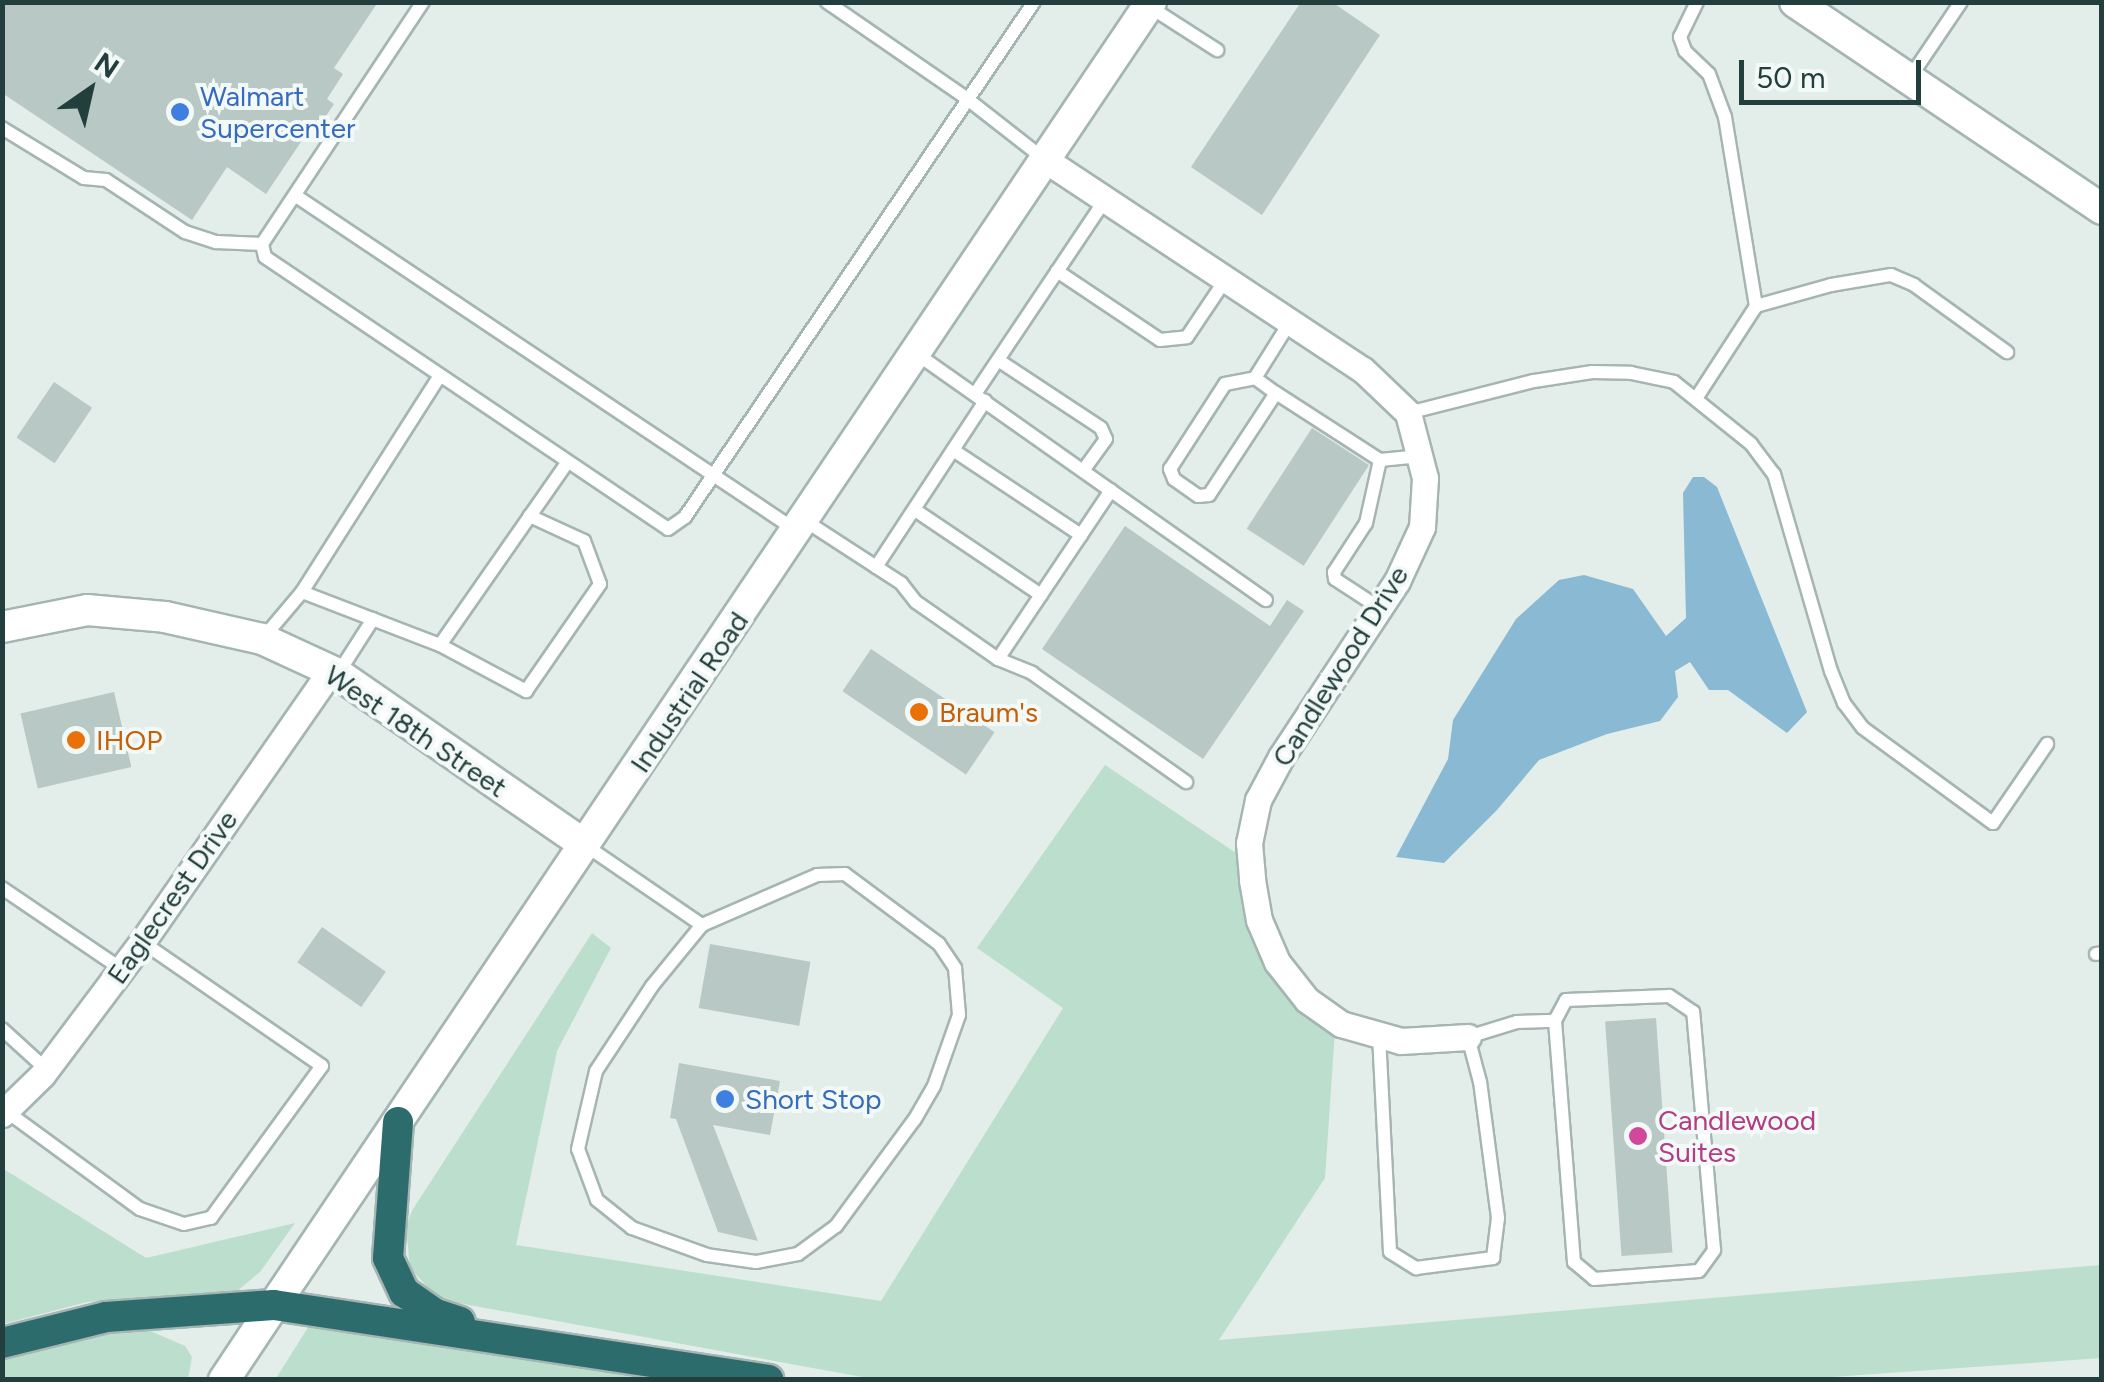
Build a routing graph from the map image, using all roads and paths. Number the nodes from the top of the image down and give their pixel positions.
1 (423, 2) edge
2 (828, 2) edge
3 (1034, 2) edge
4 (1696, 2) edge
5 (1795, 2) edge
6 (1960, 2) edge
7 (1149, 4) edge
8 (1217, 50) dead end
9 (1908, 80) junction
10 (966, 98) junction
11 (2, 128) edge
12 (1044, 159) junction
13 (296, 196) junction
14 (1105, 200) junction
15 (2102, 209) edge
16 (262, 244) junction
17 (1058, 271) junction
18 (1226, 279) junction
19 (1756, 306) junction
20 (1290, 322) junction
21 (915, 352) junction
22 (2006, 352) dead end
23 (998, 360) junction
24 (439, 377) junction
25 (1254, 378) junction
26 (1276, 393) junction
27 (980, 397) junction
28 (1697, 397) junction
29 (1408, 414) junction
30 (953, 450) junction
31 (1421, 456) junction
32 (1380, 460) junction
33 (567, 463) junction
34 (1084, 470) junction
35 (714, 474) junction
36 (1112, 490) junction
37 (915, 510) junction
38 (530, 516) junction
39 (800, 525) junction
40 (1081, 536) junction
41 (876, 567) junction
42 (302, 592) junction
43 (1041, 594) junction
44 (1266, 600) dead end
45 (1380, 609) junction
46 (372, 619) junction
47 (2, 627) edge
48 (262, 639) junction
49 (440, 644) junction
50 (998, 659) junction
51 (334, 673) junction
52 (2047, 744) dead end
53 (1186, 782) dead end
54 (585, 846) junction
55 (2, 888) edge
56 (702, 924) junction
57 (142, 942) junction
58 (121, 969) junction
59 (1555, 1021) junction
60 (2, 1029) edge
61 (1378, 1035) junction
62 (1468, 1037) junction
63 (46, 1069) junction
64 (4, 1113) edge
65 (398, 1122) junction
66 (274, 1305) junction
67 (511, 1338) junction
68 (2, 1343) edge
69 (224, 1380) edge
70 (768, 1380) edge

1 - 13 lane
2 - 10 lane
3 - 10 lane
4 - 19 lane
5 - 9 street
6 - 9 lane
7 - 8 lane
7 - 12 street, Industrial Road
9 - 15 street
10 - 12 lane
10 - 35 lane
11 - 16 lane
12 - 14 street, Candlewood Drive
12 - 21 street, Industrial Road
13 - 16 lane
13 - 35 lane
14 - 17 lane
14 - 18 street, Candlewood Drive
16 - 24 lane
17 - 18 lane
17 - 23 lane
18 - 20 street, Candlewood Drive
19 - 22 lane
19 - 28 lane
20 - 25 lane
20 - 29 street, Candlewood Drive
21 - 27 lane
21 - 39 street, Industrial Road
23 - 27 lane
23 - 34 lane
24 - 33 lane
24 - 42 lane
25 - 26 lane
25 - 26 lane
26 - 32 lane
27 - 30 lane
27 - 34 lane
28 - 29 lane
28 - 52 lane
29 - 31 street, Candlewood Drive
30 - 37 lane
30 - 40 lane
31 - 32 lane
31 - 45 street, Candlewood Drive
32 - 45 lane
33 - 35 lane
33 - 38 lane
34 - 36 lane
35 - 39 lane
36 - 40 lane
36 - 44 lane
37 - 41 lane
37 - 43 lane
38 - 49 lane
38 - 49 lane
39 - 41 lane
39 - 54 street, Industrial Road
40 - 43 lane
41 - 50 lane
42 - 46 lane
42 - 48 lane
43 - 50 lane
45 - 61 street, Candlewood Drive
46 - 49 lane
46 - 51 lane
47 - 48 street, West 18th Street
48 - 51 street, West 18th Street
50 - 53 lane
51 - 54 street, West 18th Street
51 - 57 street, Eaglecrest Drive
54 - 56 lane
54 - 65 street, Industrial Road
55 - 58 lane
56 - 56 lane
57 - 58 street, Eaglecrest Drive
57 - 64 lane
58 - 63 street, Eaglecrest Drive
59 - 59 lane
59 - 62 lane
60 - 63 lane
61 - 62 street, Candlewood Drive
61 - 62 lane
63 - 64 street, Eaglecrest Drive
65 - 66 street, Industrial Road
65 - 67 highway
66 - 67 highway
66 - 68 highway
66 - 69 street, Industrial Road
67 - 70 highway

